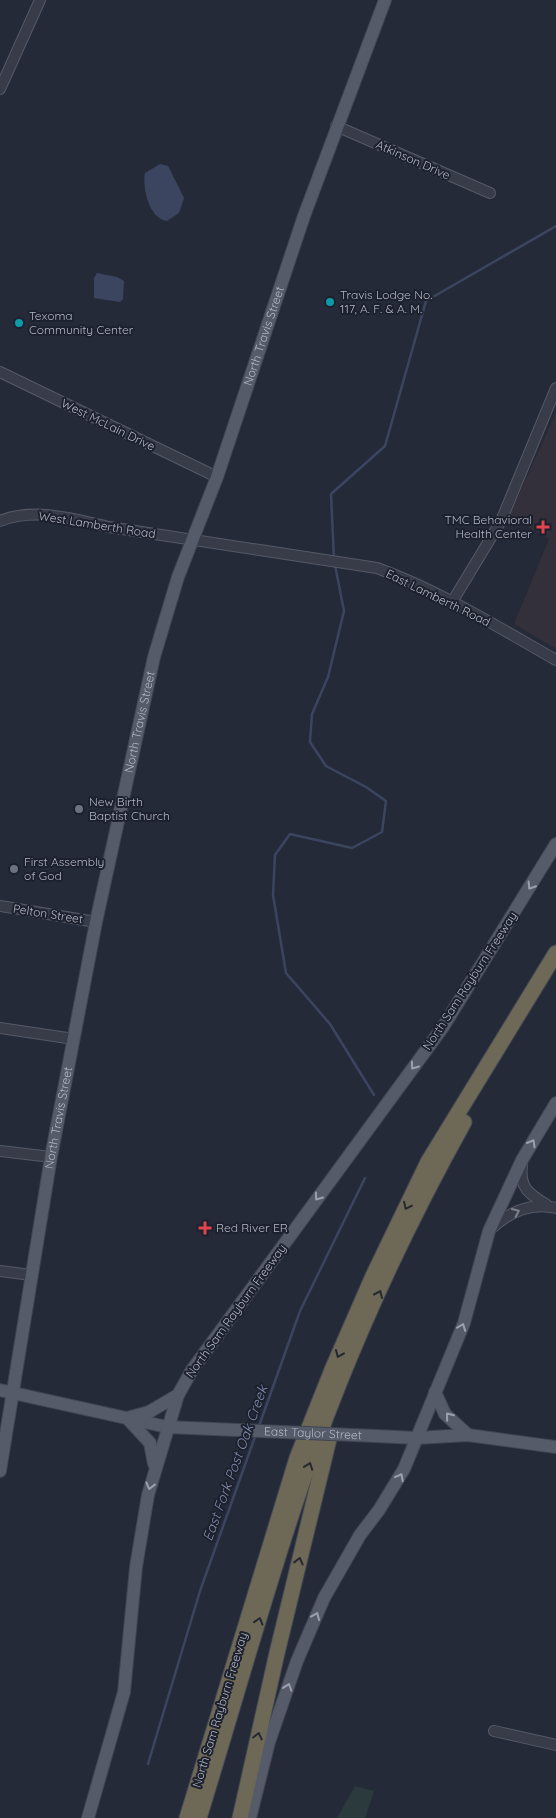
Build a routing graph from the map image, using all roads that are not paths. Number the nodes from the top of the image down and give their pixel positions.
1 (40, 0) edge
2 (385, 0) edge
3 (0, 88) edge
4 (336, 126) junction
5 (490, 193) dead end
6 (0, 372) edge
7 (556, 388) edge
8 (217, 477) junction
9 (0, 521) edge
10 (194, 540) junction
11 (452, 602) junction
12 (556, 660) edge
13 (556, 844) edge
14 (0, 906) edge
15 (96, 922) junction
16 (556, 953) edge
17 (556, 971) edge
18 (0, 1028) edge
19 (74, 1039) junction
20 (556, 1103) edge
21 (0, 1151) edge
22 (51, 1157) junction
23 (522, 1160) junction
24 (552, 1207) edge
25 (489, 1231) junction
26 (0, 1271) edge
27 (31, 1275) junction
28 (345, 1370) junction
29 (6, 1391) edge
30 (435, 1392) junction
31 (178, 1395) junction
32 (127, 1418) junction
33 (167, 1427) junction
34 (468, 1435) junction
35 (416, 1438) junction
36 (556, 1447) edge
37 (155, 1467) junction
38 (0, 1472) edge
39 (494, 1731) dead end
40 (556, 1745) edge
41 (88, 1818) edge
42 (188, 1818) edge
43 (199, 1818) edge
44 (240, 1818) edge
45 (250, 1818) edge

1 - 3 street
2 - 4 main road, North Travis Street
4 - 5 street, Atkinson Drive
4 - 8 main road, North Travis Street
6 - 8 street, West McLain Drive
7 - 11 street
8 - 10 main road, North Travis Street
9 - 10 street, West Lamberth Road
10 - 11 street, East Lamberth Road
10 - 15 main road, North Travis Street
11 - 12 street, East Lamberth Road
13 -> 31 main road, North Sam Rayburn Freeway
14 - 15 street, Pelton Street
15 - 19 main road, North Travis Street
16 -> 42 highway, North Sam Rayburn Freeway
28 -> 17 highway, North Sam Rayburn Freeway
18 - 19 street
19 - 22 main road, North Travis Street
23 -> 20 main road
21 - 22 street
22 - 27 main road, North Travis Street
23 - 24 street
23 - 25 main road
25 -> 24 street
30 -> 25 main road
26 - 27 street
27 - 29 main road, North Travis Street
43 -> 28 highway, North Sam Rayburn Freeway
44 -> 28 highway
29 - 32 main road, East Taylor Street
29 - 38 main road, North Travis Street
34 -> 30 main road
30 - 35 main road
31 - 32 main road
31 - 33 main road, North Sam Rayburn Freeway
32 - 33 main road, East Taylor Street
32 - 37 main road
33 - 35 main road, East Taylor Street, bridge
33 - 37 main road, North Sam Rayburn Freeway
34 - 35 main road, East Taylor Street
34 - 36 main road, East Taylor Street
45 -> 35 main road
37 -> 41 main road, North Sam Rayburn Freeway
39 - 40 street

